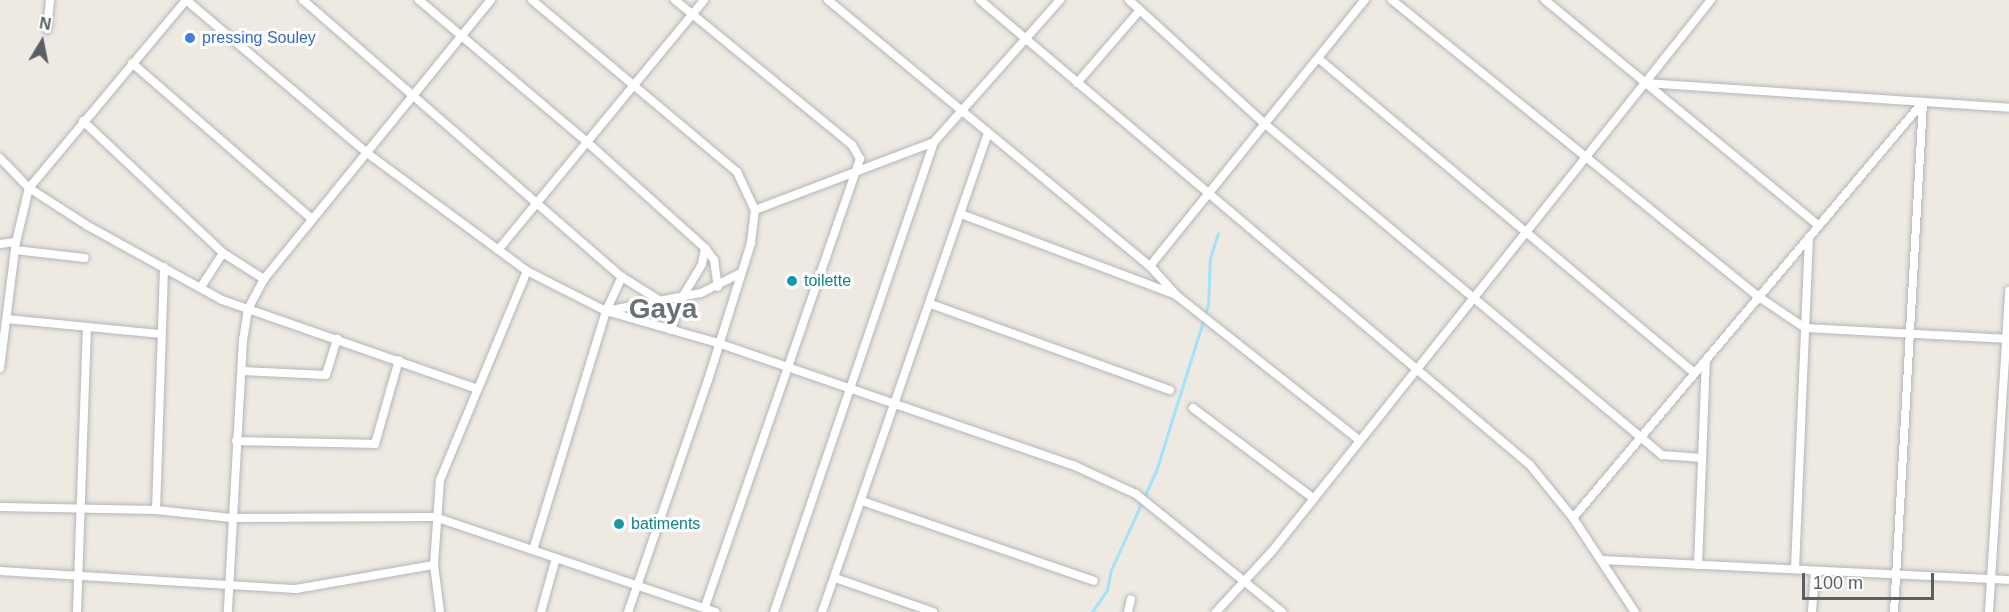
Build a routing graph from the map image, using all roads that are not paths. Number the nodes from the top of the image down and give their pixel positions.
1 (50, 0) edge
2 (186, 0) edge
3 (303, 0) edge
4 (419, 0) edge
5 (491, 0) edge
6 (532, 0) edge
7 (675, 0) edge
8 (704, 0) edge
9 (828, 0) edge
10 (980, 0) edge
11 (1059, 0) edge
12 (1129, 0) edge
13 (1365, 0) edge
14 (1392, 0) edge
15 (1545, 0) edge
16 (1711, 0) edge
17 (1140, 10) junction
18 (691, 15) junction
19 (47, 29) dead end
20 (463, 36) junction
21 (1026, 39) junction
22 (1319, 59) junction
23 (132, 63) junction
24 (1645, 82) junction
25 (1077, 83) junction
26 (635, 84) junction
27 (415, 95) junction
28 (1923, 102) junction
29 (2009, 108) edge
30 (963, 112) junction
31 (83, 121) junction
32 (1265, 124) junction
33 (988, 133) junction
34 (587, 142) junction
35 (934, 142) junction
36 (367, 153) junction
37 (1586, 157) junction
38 (0, 158) edge
39 (856, 170) junction
40 (29, 188) junction
41 (1209, 194) junction
42 (539, 201) junction
43 (755, 210) junction
44 (961, 214) junction
45 (310, 218) junction
46 (1819, 226) junction
47 (1527, 229) junction
48 (1809, 238) junction
49 (0, 244) edge
50 (16, 246) junction
51 (705, 248) junction
52 (498, 250) junction
53 (223, 253) junction
54 (86, 258) dead end
55 (164, 267) junction
56 (1150, 267) junction
57 (527, 271) junction
58 (739, 274) junction
59 (622, 277) junction
60 (264, 279) junction
61 (201, 287) junction
62 (718, 287) junction
63 (2009, 291) edge
64 (1176, 295) junction
65 (683, 296) junction
66 (1473, 297) junction
67 (1759, 297) junction
68 (662, 302) junction
69 (931, 304) junction
70 (248, 309) junction
71 (606, 310) junction
72 (7, 319) junction
73 (87, 327) junction
74 (1805, 328) junction
75 (671, 330) junction
76 (161, 333) junction
77 (1910, 335) junction
78 (337, 339) junction
79 (2007, 339) edge
80 (718, 343) junction
81 (1, 352) edge
82 (399, 360) junction
83 (1706, 360) junction
84 (786, 367) junction
85 (0, 368) edge
86 (1416, 369) junction
87 (242, 371) junction
88 (1695, 373) junction
89 (476, 388) junction
90 (1170, 390) dead end
91 (850, 391) junction
92 (891, 404) junction
93 (1193, 408) dead end
94 (1641, 437) junction
95 (1359, 440) junction
96 (237, 441) junction
97 (1702, 458) junction
98 (1313, 498) junction
99 (862, 501) junction
100 (0, 507) edge
101 (82, 509) junction
102 (156, 510) junction
103 (435, 517) junction
104 (232, 518) junction
105 (1573, 518) junction
106 (533, 550) junction
107 (556, 558) junction
108 (1601, 560) junction
109 (434, 565) junction
110 (1698, 565) junction
111 (1795, 569) junction
112 (0, 571) edge
113 (1815, 571) junction
114 (1896, 575) junction
115 (78, 576) junction
116 (835, 578) junction
117 (1991, 579) junction
118 (2009, 580) edge
119 (1094, 581) dead end
120 (1241, 582) junction
121 (229, 586) junction
122 (637, 586) junction
123 (1131, 599) dead end
124 (705, 607) junction
125 (77, 612) edge
126 (228, 612) edge
127 (440, 612) edge
128 (541, 612) edge
129 (628, 612) edge
130 (715, 612) edge
131 (774, 612) edge
132 (822, 612) edge
133 (933, 612) edge
134 (1128, 612) edge
135 (1216, 612) edge
136 (1282, 612) edge
137 (1635, 612) edge
138 (1812, 612) edge
139 (1894, 612) edge
140 (1989, 612) edge

1 - 19 street
2 - 23 street
2 - 36 street
3 - 27 street
4 - 20 street
5 - 20 street
6 - 26 street
7 - 18 street
8 - 18 street
9 - 30 street
10 - 21 street
11 - 21 street
12 - 17 street
13 - 22 street
14 - 37 street
15 - 24 street
16 - 24 street
17 - 25 street
17 - 32 street
18 - 26 street
18 - 39 street
20 - 27 street
20 - 34 street
21 - 25 street
21 - 30 street
22 - 32 street
22 - 47 street
23 - 31 street
23 - 45 street
24 - 28 street
24 - 37 street
24 - 46 street
25 - 41 street
26 - 34 street
26 - 43 street
27 - 36 street
27 - 42 street
28 - 29 street
28 - 46 street
28 - 77 street
30 - 33 street
30 - 35 street
31 - 40 street
31 - 53 street
32 - 41 street
32 - 66 street
33 - 44 street
33 - 56 street
34 - 42 street
34 - 51 street
35 - 39 street
35 - 91 street
36 - 45 street
36 - 52 street
37 - 47 street
37 - 67 street
38 - 40 street
39 - 43 street
39 - 84 street
40 - 50 street
40 - 55 street
41 - 56 street
41 - 86 street
42 - 52 street
42 - 59 street
43 - 58 street
44 - 64 street
44 - 69 street
45 - 60 street
46 - 48 street
47 - 66 street
47 - 88 street
48 - 67 street
48 - 74 street
49 - 50 street
50 - 54 street
50 - 72 street
51 - 62 street
51 - 65 street
52 - 57 street
53 - 60 street
53 - 61 street
55 - 61 street
55 - 76 street
56 - 64 street
57 - 71 street
57 - 89 street
58 - 62 street
58 - 80 street
59 - 68 street
59 - 71 street
60 - 70 street
61 - 70 street
62 - 65 street
63 - 79 street
64 - 95 street
65 - 68 street
65 - 75 street
66 - 86 street
66 - 94 street
67 - 74 street
67 - 83 street
68 - 71 street
69 - 90 street
69 - 92 street
70 - 78 street
70 - 87 street
71 - 75 street
71 - 106 street
72 - 73 street
72 - 81 street
73 - 76 street
73 - 101 street
74 - 77 street
74 - 111 street
75 - 80 street
76 - 102 street
77 - 79 street
77 - 114 street
78 - 82 street
78 - 87 street
79 - 117 street
80 - 84 street
80 - 122 street
81 - 85 street
82 - 89 street
82 - 96 street
83 - 88 street
83 - 97 street
84 - 91 street
84 - 124 street
86 - 95 street
86 - 105 street
87 - 96 street
88 - 94 street
89 - 103 street
91 - 92 street
91 - 131 street
92 - 99 street
92 - 120 street
93 - 98 street
94 - 97 street
94 - 105 street
95 - 98 street
96 - 104 street
97 - 110 street
98 - 120 street
99 - 116 street
99 - 119 street
100 - 101 street
101 - 102 street
101 - 115 street
102 - 104 street
103 - 104 street
103 - 106 street
103 - 109 street
104 - 121 street
105 - 108 street
106 - 107 street
107 - 122 street
107 - 128 street
108 - 110 street
108 - 137 street
109 - 121 street
109 - 127 street
110 - 111 street
111 - 113 street
112 - 115 street
113 - 114 street
113 - 138 street
114 - 117 street
114 - 139 street
115 - 121 street
115 - 125 street
116 - 132 street
116 - 133 street
117 - 118 street
117 - 140 street
120 - 135 street
120 - 136 street
121 - 126 street
122 - 124 street
122 - 129 street
123 - 134 street
124 - 130 street

